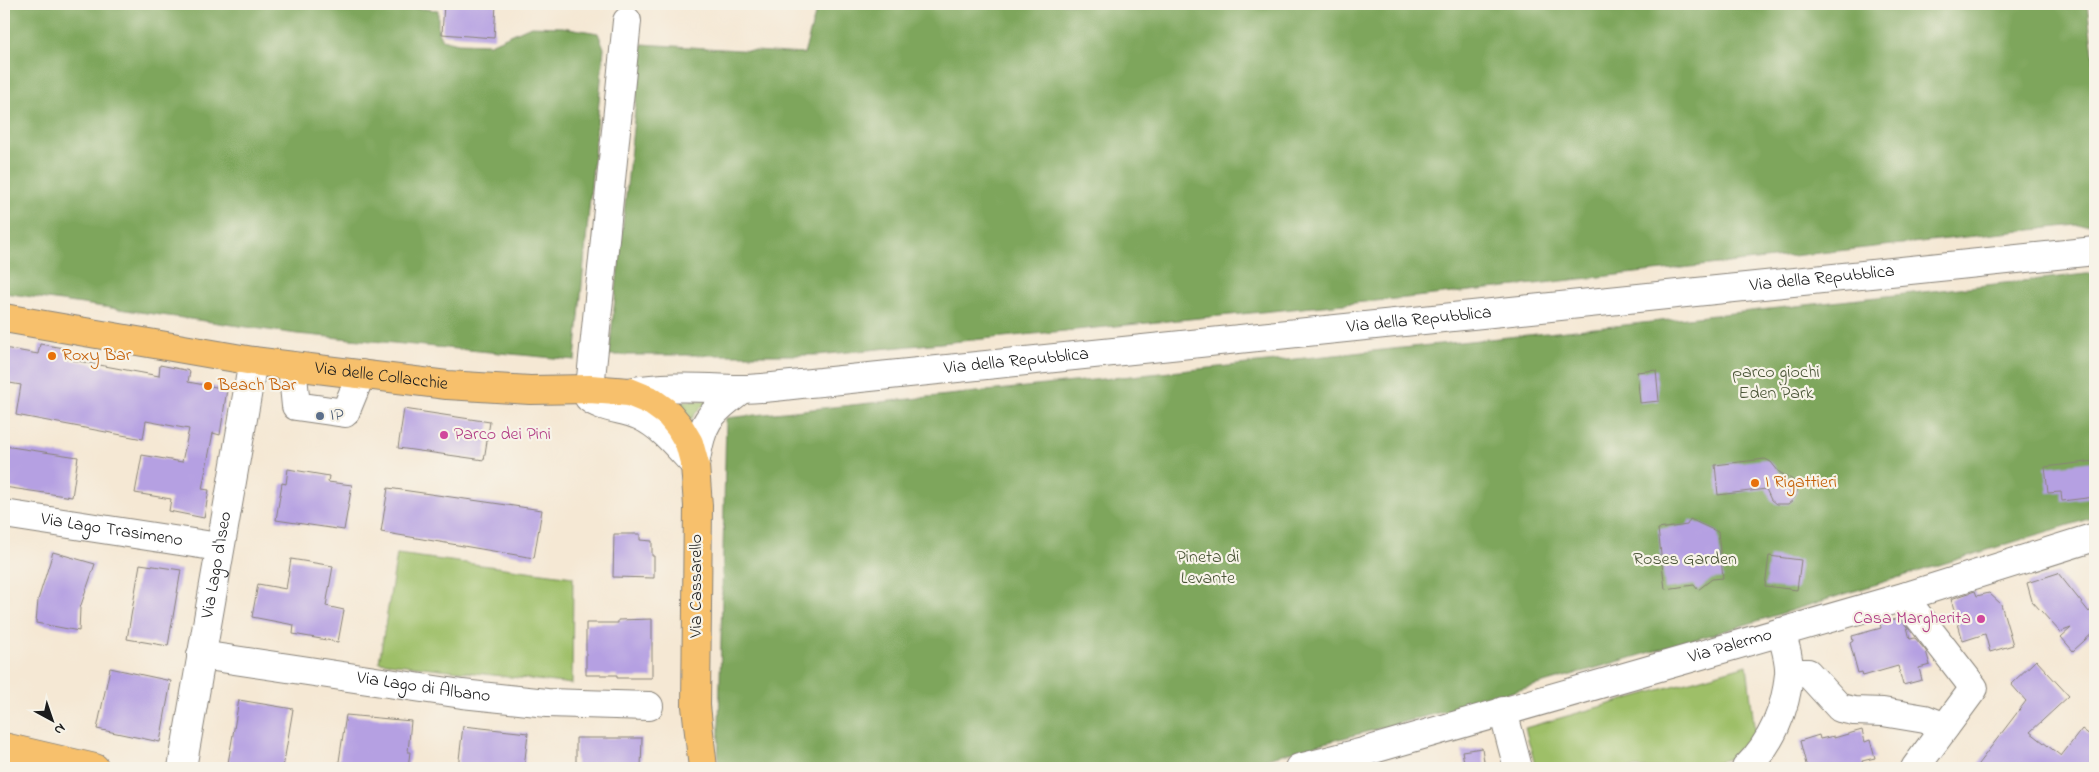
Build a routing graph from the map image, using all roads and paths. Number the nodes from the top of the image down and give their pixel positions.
1 (628, 21) dead end
2 (2095, 251) edge
3 (4, 318) edge
4 (253, 361) junction
5 (292, 366) junction
6 (361, 374) junction
7 (590, 389) junction
8 (742, 389) junction
9 (629, 392) junction
10 (695, 465) junction
11 (4, 514) edge
12 (2095, 537) edge
13 (219, 547) junction
14 (1907, 596) junction
15 (1781, 632) junction
16 (201, 655) junction
17 (1790, 673) junction
18 (648, 706) dead end
19 (696, 706) junction
20 (1503, 711) junction
21 (1945, 727) junction
22 (4, 747) edge
23 (1360, 760) edge
24 (1757, 764) edge
25 (1318, 766) edge
26 (95, 768) edge
27 (182, 768) edge
28 (686, 768) edge
29 (703, 768) edge
30 (1518, 768) edge
31 (1915, 768) edge

1 - 7 street
2 - 8 street, Via della Repubblica
3 - 4 main road, Via delle Collacchie
4 - 5 main road, Via delle Collacchie
4 - 13 street, Via Lago d'Iseo
5 - 6 main road, Via delle Collacchie
5 - 6 street
6 - 7 main road, Via delle Collacchie
7 - 9 main road, Via delle Collacchie
7 - 10 street
8 - 9 street, Via della Repubblica
8 - 10 street
9 - 10 main road, Via delle Collacchie
10 - 19 main road, Via Cassarello
11 - 13 street, Via Lago Trasimeno
12 - 14 street, Via Palermo
13 - 16 street, Via Lago d'Iseo
14 - 15 street, Via Palermo
14 - 21 street
15 - 17 street
15 - 20 street, Via Palermo
16 - 18 street, Via Lago di Albano
16 - 27 street, Via Lago d'Iseo
17 - 21 street
17 - 24 street
19 - 28 main road, Via Cassarello
19 - 29 main road, Via Cassarello
20 - 23 street, Via Palermo
20 - 30 street
21 - 31 street
22 - 26 main road
23 - 25 street, Via Palermo

